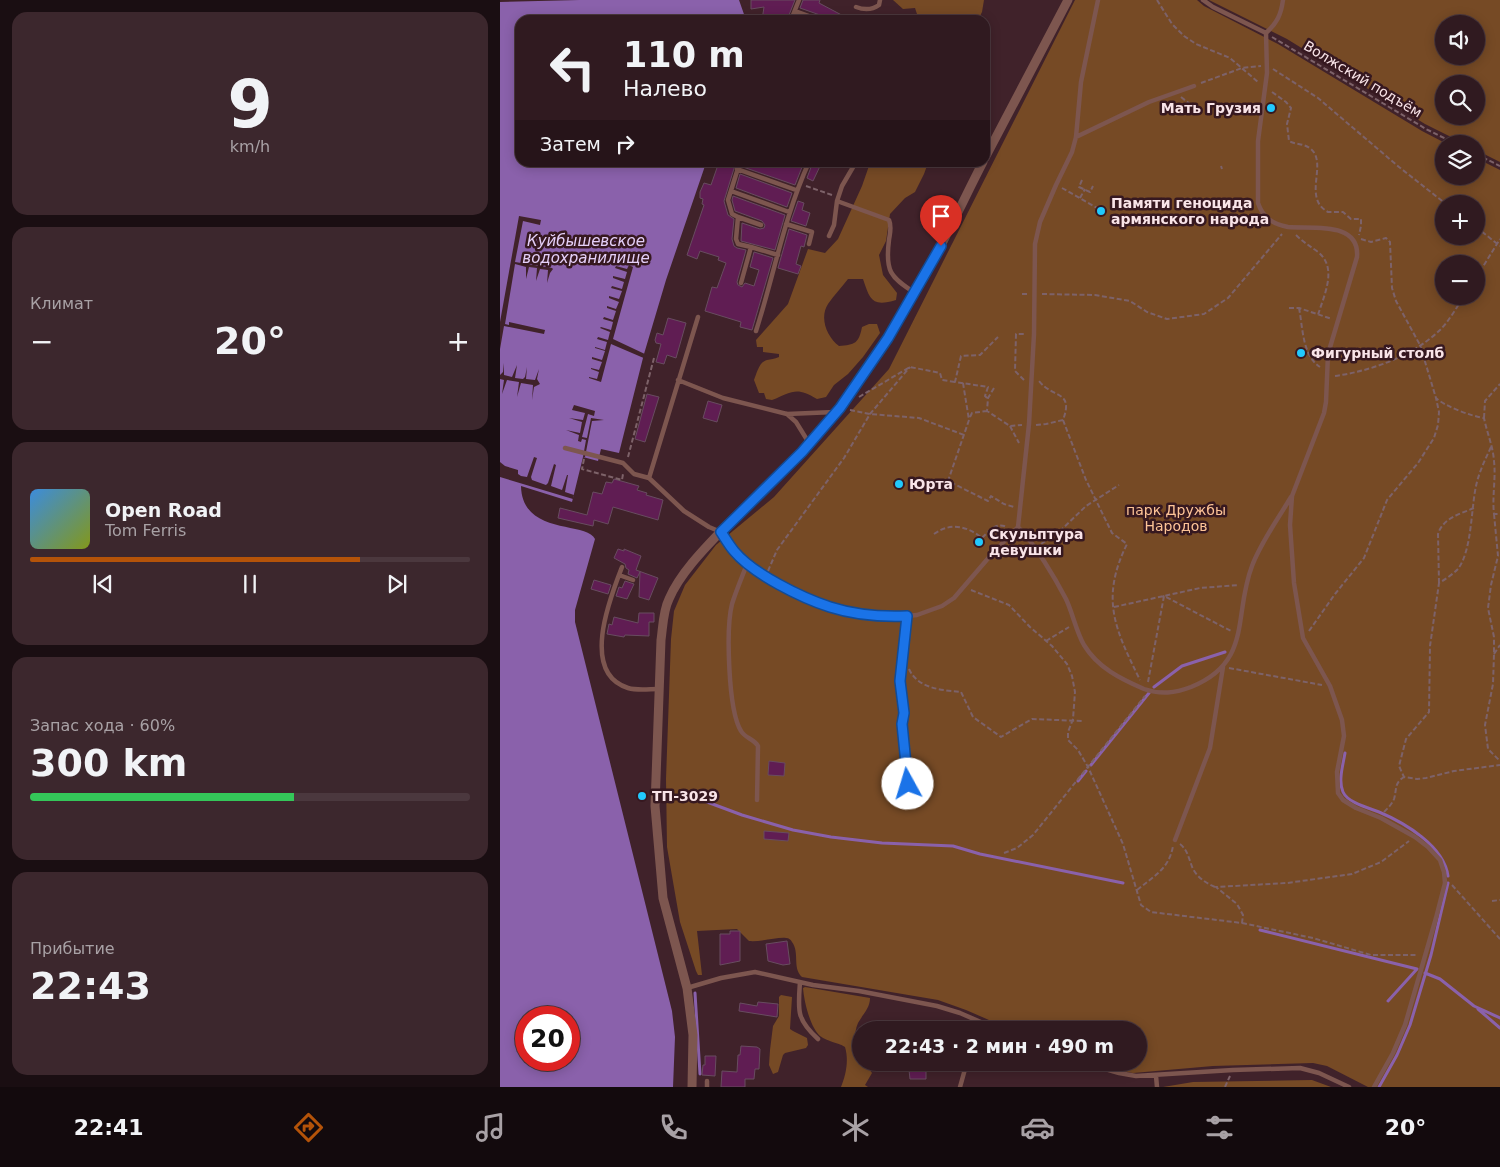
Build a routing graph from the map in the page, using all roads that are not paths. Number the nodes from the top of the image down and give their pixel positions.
1 (799, 0) edge
2 (880, 0) edge
3 (1068, 0) edge
4 (1098, 0) edge
5 (1203, 0) edge
6 (1283, 0) edge
7 (856, 7) dead end
8 (795, 11) junction
9 (793, 15) edge
10 (806, 15) edge
11 (1266, 33) junction
12 (1194, 86) road end
13 (1076, 137) junction
14 (990, 148) edge
15 (807, 167) edge
16 (853, 167) edge
17 (980, 167) edge
18 (737, 169) joint
19 (796, 190) junction
20 (731, 191) junction
21 (838, 199) junction
22 (789, 212) junction
23 (738, 217) junction
24 (786, 224) junction
25 (761, 225) dead end
26 (829, 236) dead end
27 (809, 244) dead end
28 (751, 247) junction
29 (778, 255) junction
30 (741, 283) dead end
31 (915, 293) junction
32 (698, 317) dead end
33 (756, 331) dead end
34 (678, 380) junction
35 (838, 410) junction
36 (787, 414) junction
37 (810, 443) junction
38 (564, 448) dead end
39 (649, 478) junction
40 (1292, 496) junction
41 (1018, 527) junction
42 (721, 532) junction
43 (747, 564) junction
44 (622, 567) dead end
45 (619, 575) junction
46 (633, 580) dead end
47 (907, 616) junction
48 (1223, 667) junction
49 (659, 688) junction
50 (908, 784) dead end
51 (757, 800) dead end
52 (1174, 840) road end
53 (800, 982) junction
54 (687, 988) junction
55 (976, 1021) edge
56 (818, 1039) dead end
57 (964, 1071) edge
58 (1111, 1071) edge
59 (1156, 1076) junction
60 (707, 1081) dead end
61 (692, 1087) edge
62 (707, 1087) edge
63 (960, 1087) edge
64 (1157, 1087) edge
65 (1349, 1087) edge
66 (1374, 1087) edge

1 - 8 lane
2 - 7 lane
3 - 14 street
4 - 13 lane
5 - 11 lane
6 - 11 lane
8 - 9 lane
8 - 10 lane
11 - 40 lane
12 - 13 lane
13 - 41 lane
15 - 19 lane
16 - 21 lane
17 - 31 street
18 - 19 lane
18 - 20 lane
19 - 22 lane
20 - 22 lane
20 - 23 lane
21 - 26 lane
21 - 31 lane
22 - 24 lane
23 - 25 lane
23 - 28 lane
24 - 27 lane
24 - 29 lane
28 - 29 lane
28 - 30 lane
29 - 33 lane
31 - 35 street
32 - 34 lane
34 - 36 lane
34 - 39 lane
35 - 36 lane
35 - 37 street
36 - 37 lane
37 - 42 street
38 - 39 lane
39 - 42 lane
40 - 48 lane
40 - 66 lane
41 - 47 lane
41 - 48 lane
42 - 43 lane
42 - 49 street
43 - 47 lane
43 - 51 lane
44 - 45 lane
45 - 46 lane
45 - 49 lane
47 - 50 lane
48 - 52 lane
49 - 54 street
53 - 54 lane
53 - 55 lane
53 - 56 lane
54 - 61 street
57 - 63 lane
58 - 59 lane
59 - 64 lane
59 - 65 lane
60 - 62 lane

